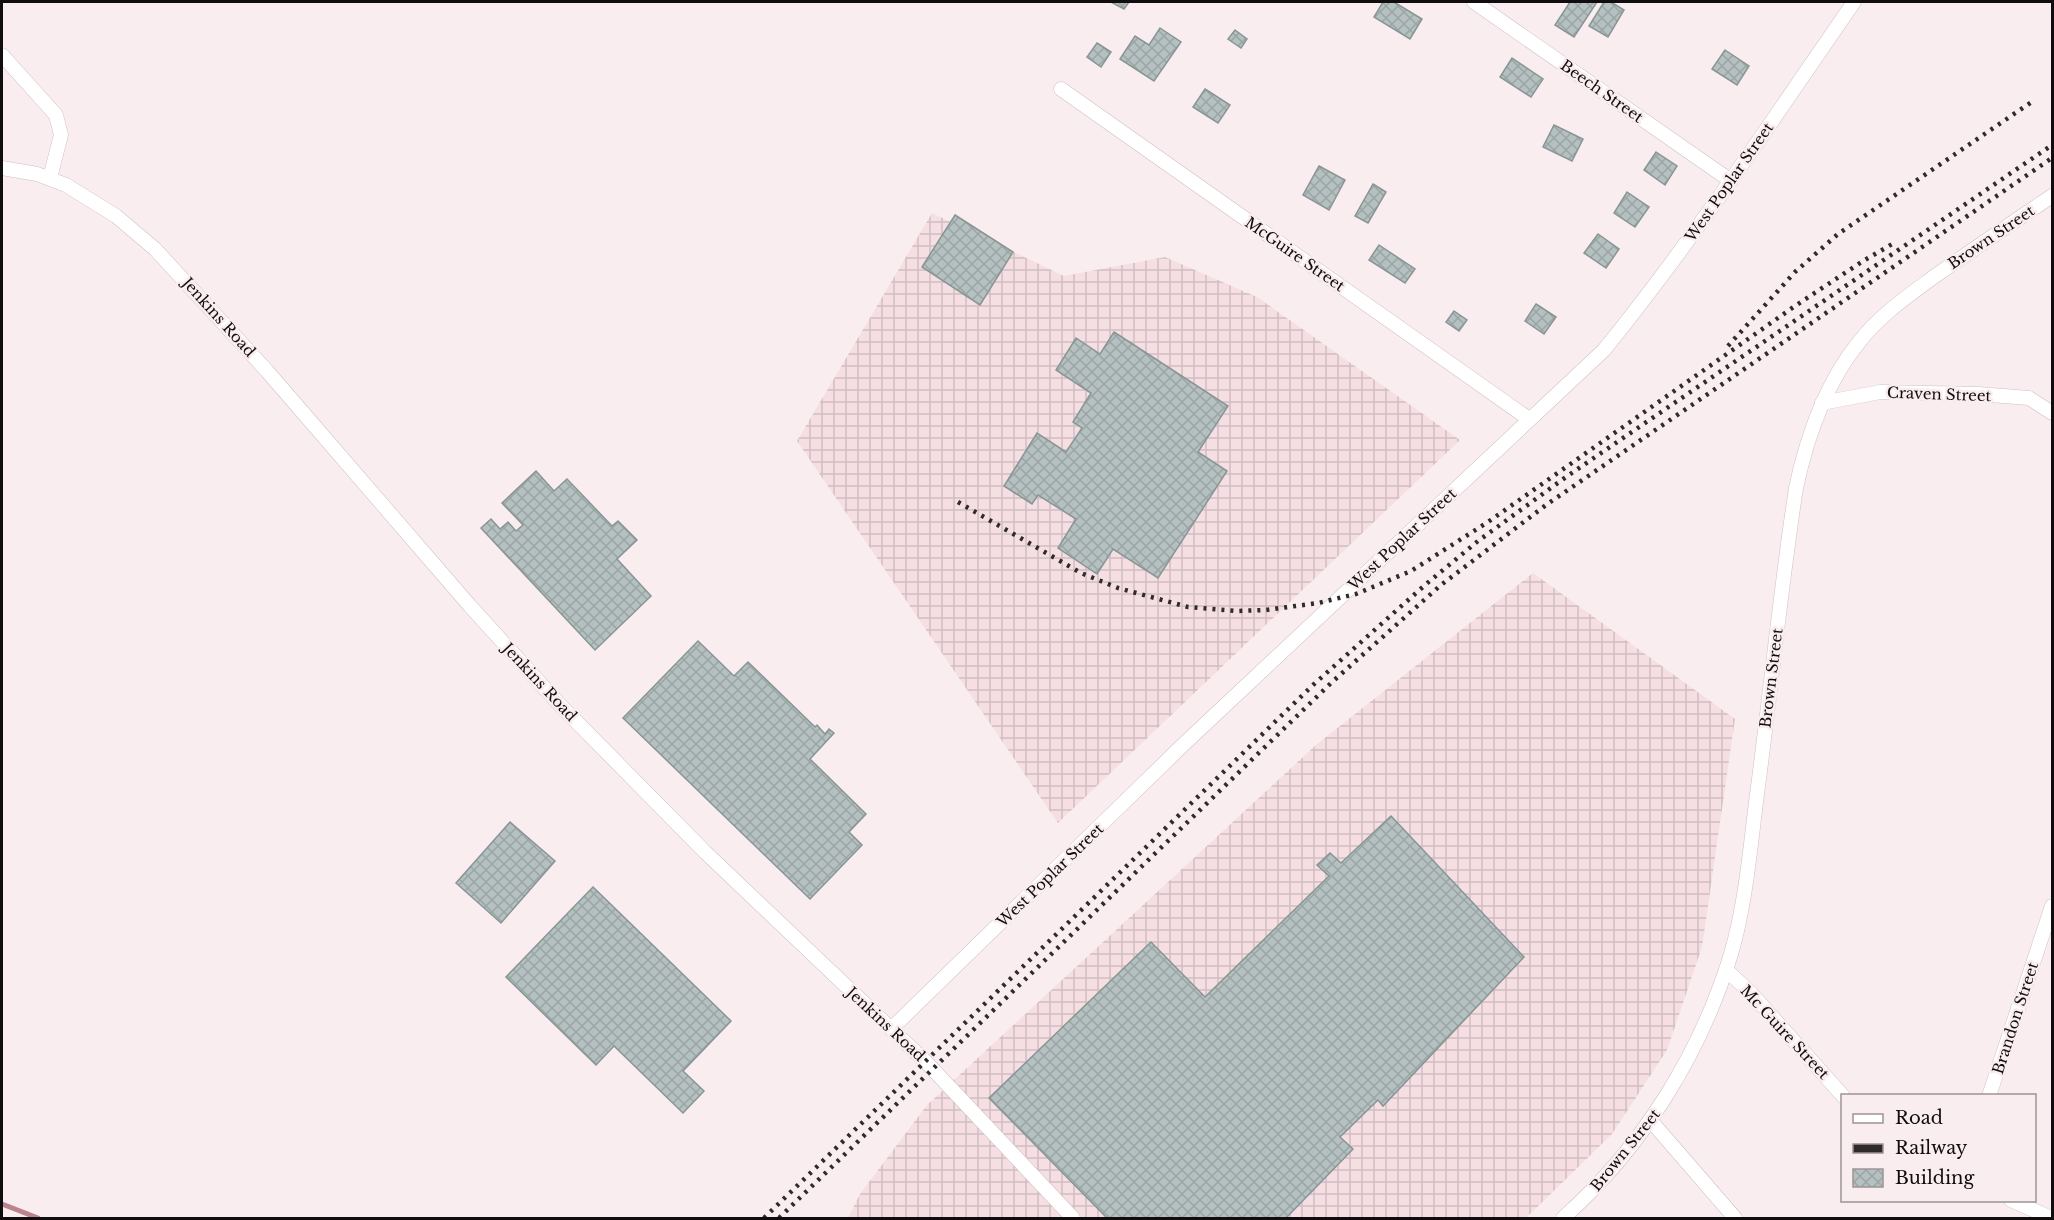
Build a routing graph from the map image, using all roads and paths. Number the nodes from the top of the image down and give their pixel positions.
1 (1474, 2) edge
2 (1854, 2) edge
3 (2, 55) edge
4 (1061, 89) dead end
5 (2, 168) edge
6 (50, 178) junction
7 (1731, 181) junction
8 (2052, 196) edge
9 (1822, 403) junction
10 (2052, 412) edge
11 (1529, 418) junction
12 (2052, 906) edge
13 (1726, 970) junction
14 (892, 1028) junction
15 (1842, 1094) edge
16 (1989, 1094) edge
17 (1651, 1121) junction
18 (2016, 1202) edge
19 (1073, 1218) edge
20 (1563, 1218) edge
21 (1735, 1218) edge
22 (2051, 1218) edge

1 - 7 street, Beech Street
2 - 7 street, West Poplar Street
3 - 6 street
4 - 11 street, McGuire Street
5 - 6 street, Jenkins Road
6 - 14 street, Jenkins Road
7 - 11 street, West Poplar Street
8 - 9 street, Brown Street
9 - 10 street, Craven Street
9 - 13 street, Brown Street
11 - 14 street, West Poplar Street
12 - 16 street, Brandon Street
13 - 15 street, Mc Guire Street
13 - 17 street, Brown Street
14 - 19 street, Jenkins Road
17 - 20 street, Brown Street
17 - 21 street
18 - 22 street

